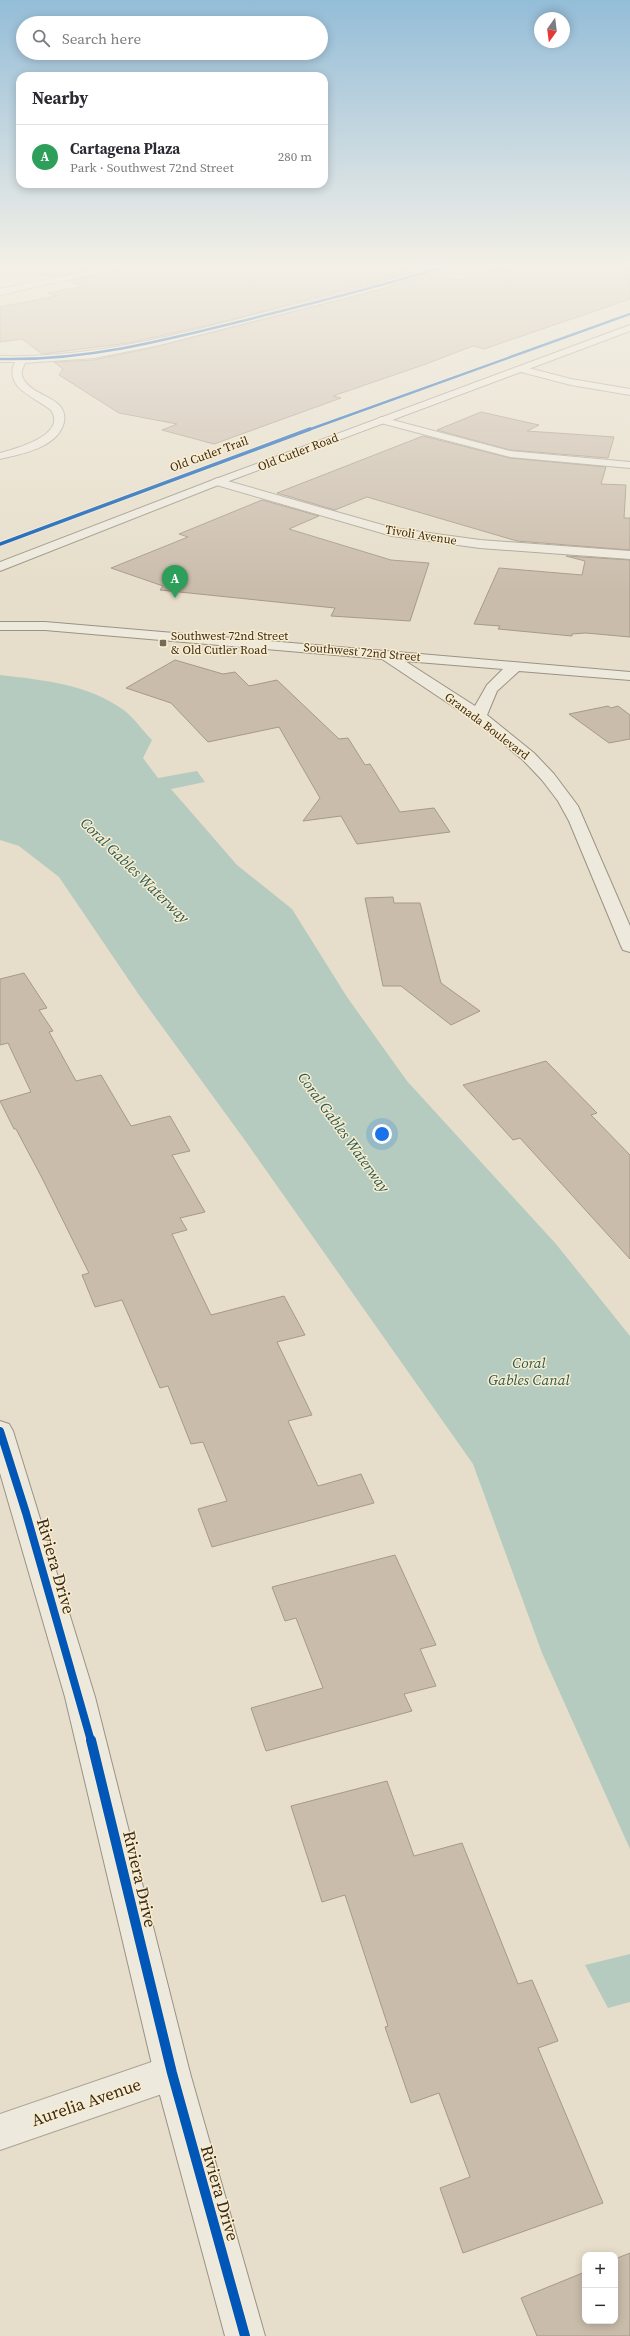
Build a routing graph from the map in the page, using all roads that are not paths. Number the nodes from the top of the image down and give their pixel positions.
1 (16, 373) edge
2 (510, 373) edge
3 (536, 373) edge
4 (630, 392) edge
5 (381, 420) junction
6 (0, 456) edge
7 (630, 465) edge
8 (217, 482) junction
9 (630, 555) edge
10 (6, 562) edge
11 (0, 567) edge
12 (0, 615) edge
13 (0, 626) edge
14 (45, 626) junction
15 (385, 654) junction
16 (516, 666) junction
17 (630, 676) edge
18 (479, 718) junction
19 (630, 946) edge
20 (0, 1431) edge
21 (172, 2072) junction
22 (0, 2132) edge
23 (246, 2336) edge

1 - 6 street
2 - 5 street, Old Cutler Road
3 - 4 street
5 - 7 street
5 - 8 street, Old Cutler Road
8 - 9 street, Tivoli Avenue
8 - 10 street, Old Cutler Road
10 - 11 street, Old Cutler Road
12 - 14 street, Southwest 72nd Street
13 - 14 street, Southwest 72nd Street
14 - 15 street, Southwest 72nd Street
15 - 16 street, Southwest 72nd Street
15 - 18 street, Granada Boulevard
16 - 17 street, Southwest 72nd Street
16 - 18 street
18 - 19 street, Granada Boulevard
20 - 21 street, Riviera Drive
21 - 22 street, Aurelia Avenue
21 - 23 street, Riviera Drive

